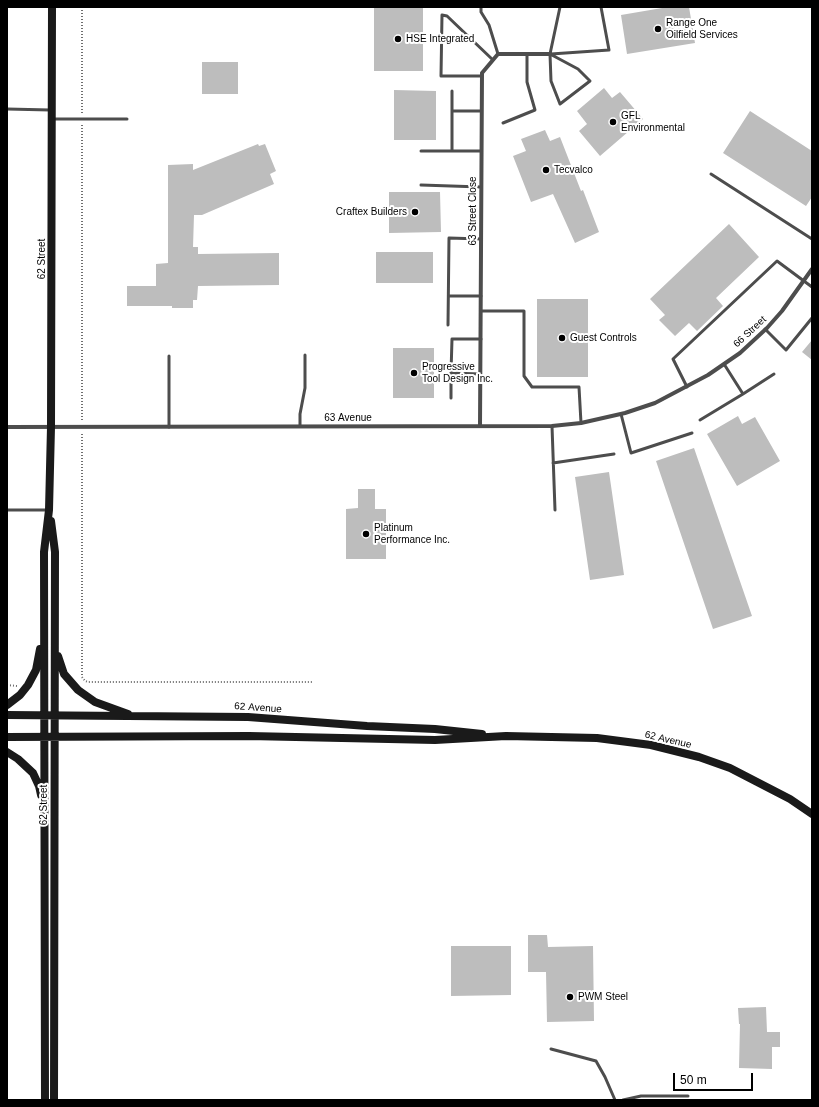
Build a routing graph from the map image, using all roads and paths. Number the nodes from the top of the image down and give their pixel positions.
1 (52, 7) edge
2 (82, 7) edge
3 (481, 7) edge
4 (560, 7) edge
5 (601, 7) edge
6 (498, 54) junction
7 (527, 54) junction
8 (550, 54) junction
9 (493, 60) junction
10 (482, 76) junction
11 (452, 91) dead end
12 (7, 110) edge
13 (52, 110) junction
14 (82, 111) dead end
15 (452, 111) junction
16 (482, 111) junction
17 (52, 119) junction
18 (127, 119) dead end
19 (503, 123) dead end
20 (82, 129) dead end
21 (421, 151) dead end
22 (452, 151) junction
23 (481, 151) junction
24 (711, 174) dead end
25 (421, 185) dead end
26 (481, 187) junction
27 (481, 239) junction
28 (812, 239) edge
29 (812, 269) edge
30 (804, 281) junction
31 (812, 287) edge
32 (448, 296) junction
33 (481, 296) junction
34 (481, 311) junction
35 (812, 318) edge
36 (448, 325) dead end
37 (765, 329) junction
38 (481, 339) junction
39 (305, 355) dead end
40 (169, 356) dead end
41 (724, 364) junction
42 (451, 374) junction
43 (480, 374) junction
44 (774, 374) dead end
45 (687, 387) junction
46 (682, 390) joint
47 (742, 394) junction
48 (451, 398) dead end
49 (621, 414) junction
50 (82, 416) dead end
51 (700, 420) dead end
52 (581, 423) junction
53 (300, 426) junction
54 (480, 426) junction
55 (552, 426) junction
56 (7, 427) edge
57 (51, 427) junction
58 (169, 427) junction
59 (692, 433) dead end
60 (82, 439) dead end
61 (614, 454) dead end
62 (553, 463) junction
63 (7, 510) edge
64 (49, 510) junction
65 (555, 510) dead end
66 (44, 630) junction
67 (55, 644) junction
68 (312, 682) dead end
69 (7, 685) edge
70 (20, 687) dead end
71 (7, 705) edge
72 (7, 715) edge
73 (44, 716) junction
74 (54, 716) junction
75 (136, 717) junction
76 (506, 736) junction
77 (7, 738) edge
78 (44, 738) junction
79 (54, 738) junction
80 (7, 752) edge
81 (812, 814) edge
82 (45, 823) junction
83 (551, 1049) dead end
84 (688, 1096) dead end
85 (45, 1100) edge
86 (54, 1100) edge
87 (615, 1100) edge
88 (623, 1100) edge

1 - 13 main road, 62 Street
2 - 14 path
3 - 6 lane
4 - 8 lane
5 - 8 lane
6 - 7 street
6 - 9 street
7 - 8 street
7 - 19 lane
8 - 8 lane
9 - 10 street
9 - 10 lane
10 - 16 street, 63 Street Close
11 - 15 lane
12 - 13 lane
13 - 17 main road, 62 Street
15 - 16 lane
15 - 22 lane
16 - 23 street, 63 Street Close
17 - 18 lane
17 - 57 main road, 62 Street
20 - 50 path
21 - 22 lane
22 - 23 lane
23 - 26 street, 63 Street Close
24 - 28 lane
25 - 26 lane
26 - 27 street, 63 Street Close
27 - 32 lane
27 - 33 street, 63 Street Close
29 - 30 street, 66 Street
30 - 31 lane
30 - 37 street, 66 Street
30 - 45 lane
32 - 33 lane
32 - 36 lane
33 - 34 street, 63 Street Close
34 - 38 street, 63 Street Close
34 - 52 lane
35 - 37 lane
37 - 41 street, 66 Street
38 - 42 lane
38 - 43 street, 63 Street Close
39 - 53 lane
40 - 58 lane
41 - 45 street, 66 Street
41 - 47 lane
42 - 43 lane
42 - 48 lane
43 - 54 street, 63 Street Close
44 - 47 lane
45 - 46 street, 66 Street
46 - 49 street, 63 Avenue
47 - 51 lane
49 - 52 street, 63 Avenue
49 - 59 lane
52 - 55 street, 63 Avenue
53 - 54 street, 63 Avenue
53 - 58 street, 63 Avenue
54 - 55 street, 63 Avenue
55 - 62 lane
56 - 57 street, 63 Avenue
57 - 58 street, 63 Avenue
57 - 64 main road, 62 Street
60 - 68 path
61 - 62 lane
62 - 65 lane
63 - 64 lane
64 - 66 main road, 62 Street
64 - 67 main road, 62 Street
66 - 71 main road
66 - 73 main road, 62 Street
67 - 74 main road, 62 Street
67 - 75 main road
69 - 70 path
72 - 73 main road, 62 Avenue
73 - 74 main road, 62 Avenue
73 - 78 main road, 62 Street
74 - 75 main road, 62 Avenue
74 - 79 main road, 62 Street
75 - 76 main road, 62 Avenue
76 - 79 main road, 62 Avenue
76 - 81 main road, 62 Avenue
77 - 78 main road, 62 Avenue
78 - 79 main road, 62 Avenue
78 - 82 main road, 62 Street
79 - 86 main road, 62 Street
80 - 82 main road
82 - 85 main road, 62 Street
83 - 87 lane
84 - 88 lane

